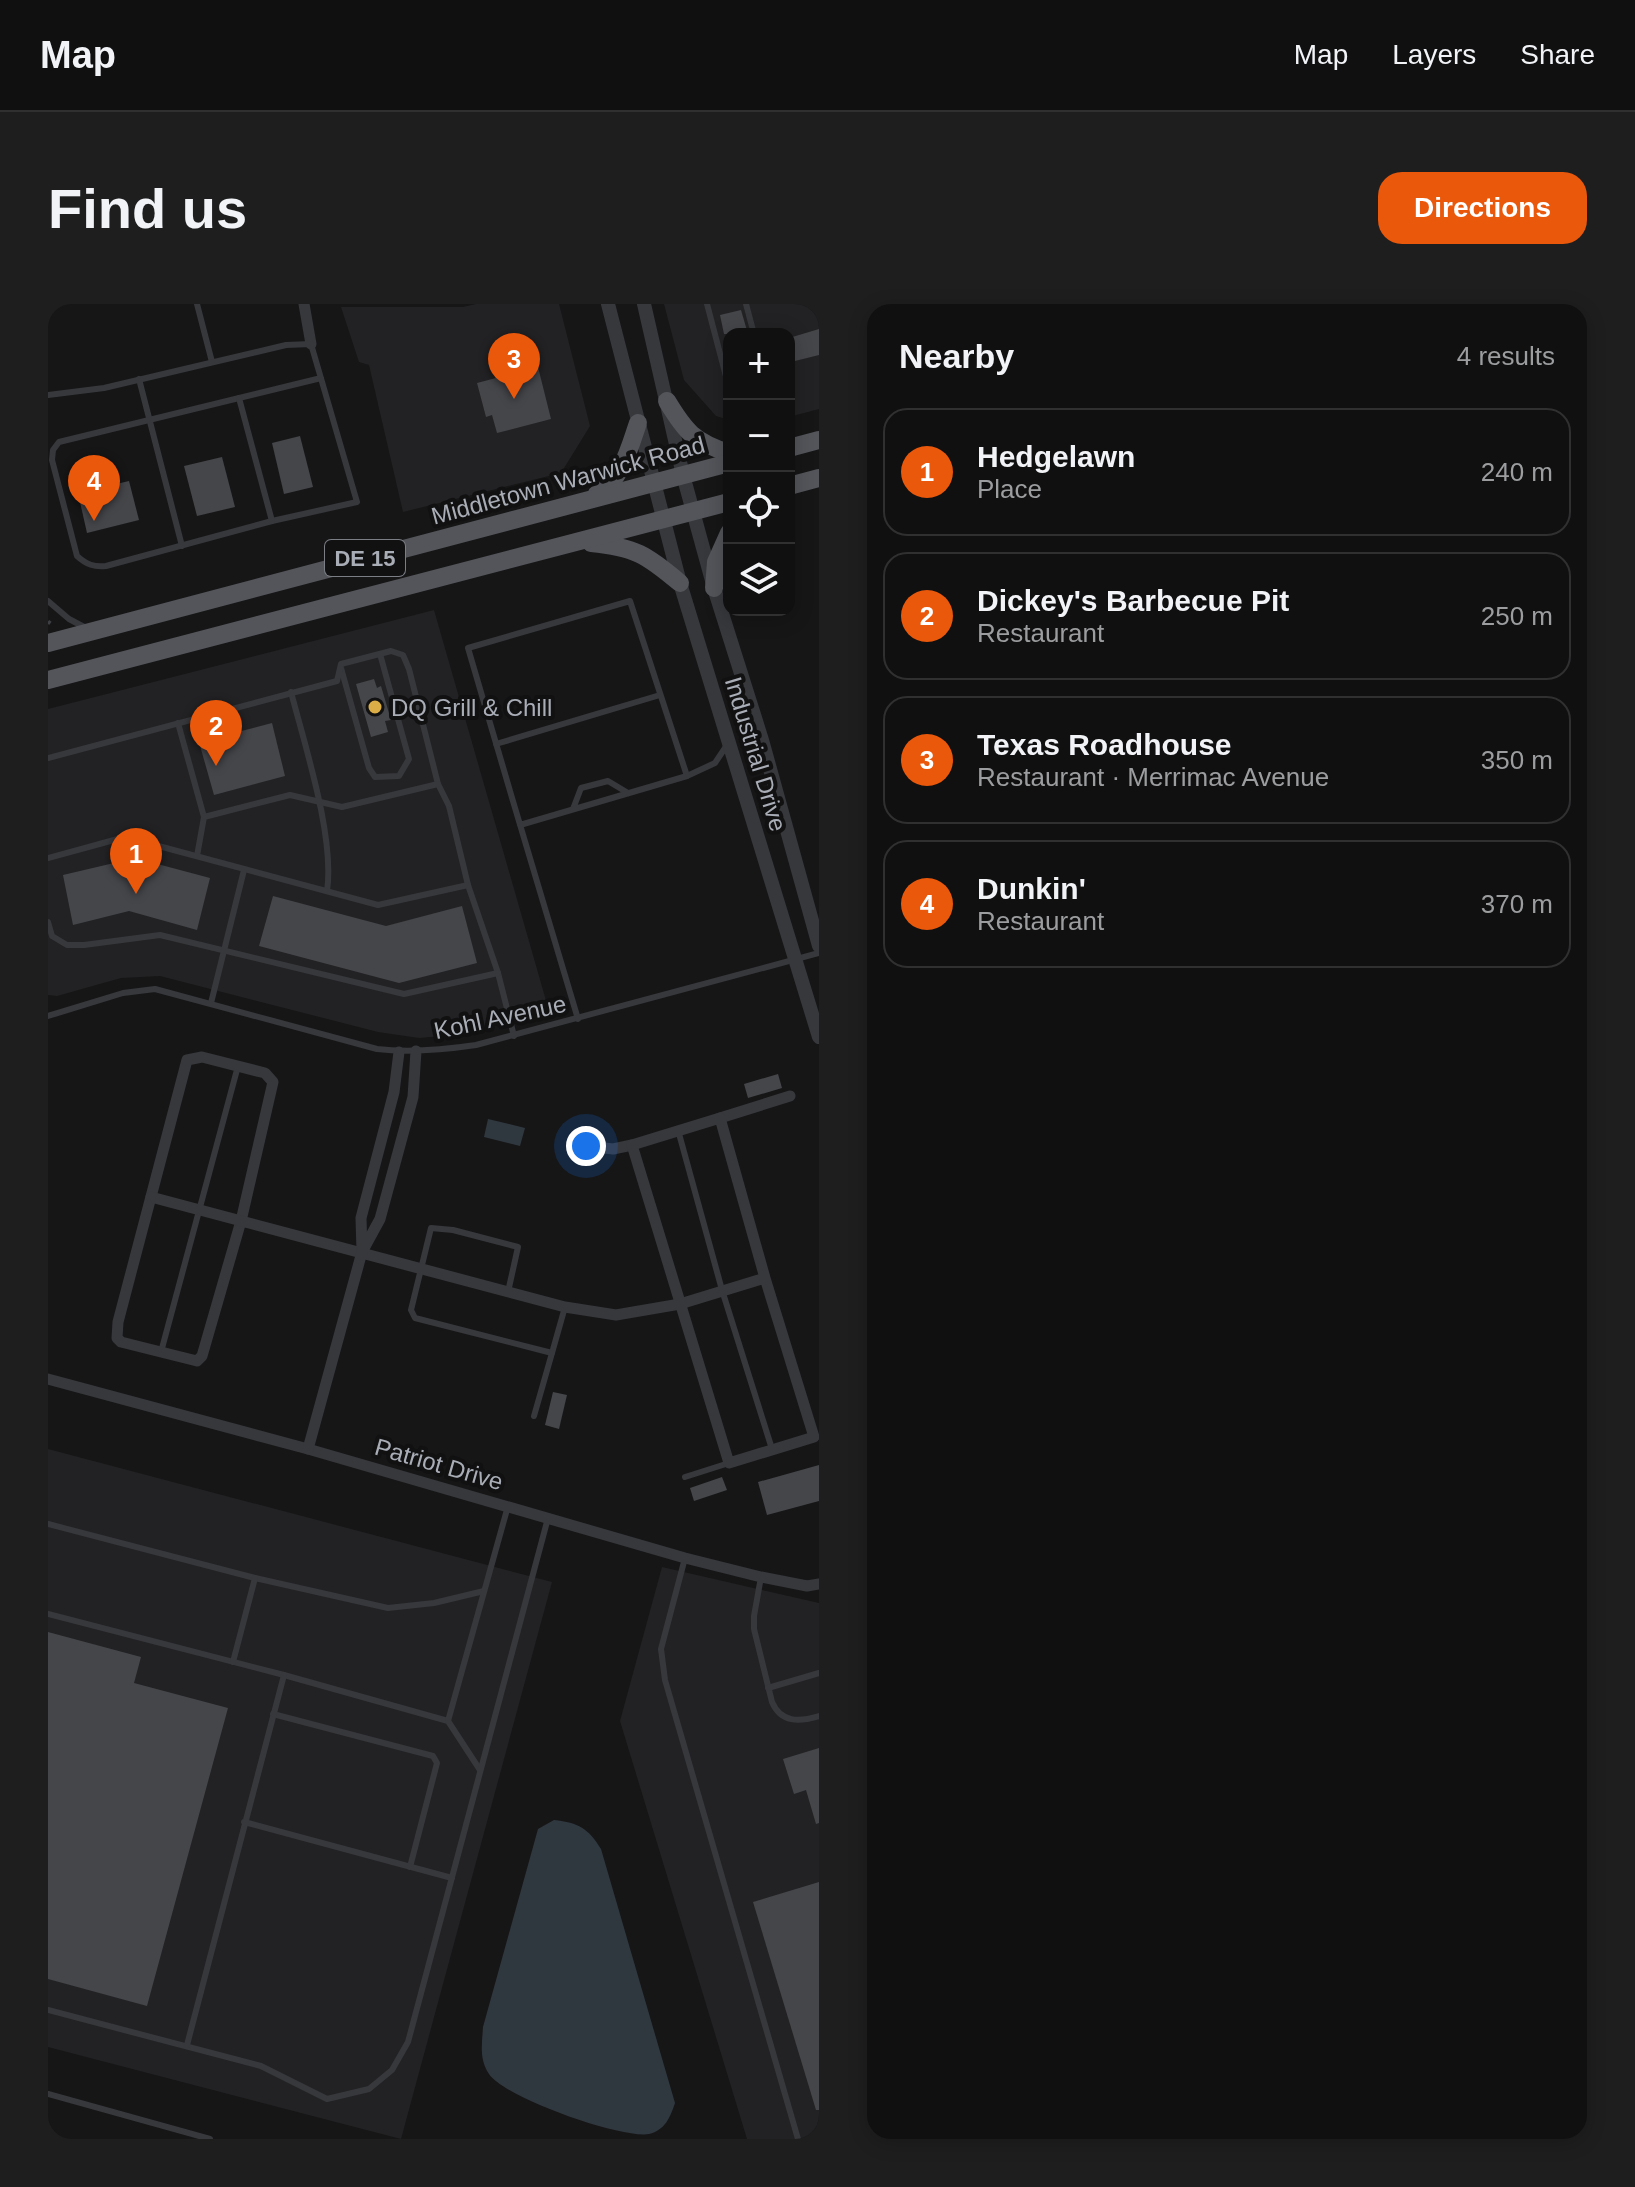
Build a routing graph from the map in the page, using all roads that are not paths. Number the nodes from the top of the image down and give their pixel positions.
1 (197, 304) edge
2 (304, 304) edge
3 (608, 304) edge
4 (644, 304) edge
5 (707, 304) edge
6 (746, 304) edge
7 (752, 328) edge
8 (311, 344) junction
9 (212, 362) junction
10 (723, 365) edge
11 (321, 378) junction
12 (139, 379) junction
13 (48, 395) edge
14 (239, 398) junction
15 (667, 401) junction
16 (150, 421) junction
17 (638, 423) junction
18 (819, 440) edge
19 (795, 446) edge
20 (723, 451) edge
21 (723, 465) edge
22 (683, 475) junction
23 (819, 478) edge
24 (655, 482) junction
25 (795, 484) edge
26 (588, 500) junction
27 (723, 504) edge
28 (694, 511) junction
29 (663, 519) junction
30 (272, 521) junction
31 (576, 542) junction
32 (724, 544) edge
33 (182, 546) junction
34 (680, 583) junction
35 (714, 588) junction
36 (48, 601) edge
37 (91, 630) junction
38 (48, 643) edge
39 (380, 654) junction
40 (341, 664) junction
41 (48, 680) edge
42 (291, 692) junction
43 (660, 695) junction
44 (178, 723) junction
45 (729, 742) junction
46 (496, 744) junction
47 (48, 758) edge
48 (687, 776) junction
49 (438, 784) junction
50 (628, 793) junction
51 (318, 801) junction
52 (573, 809) junction
53 (204, 817) junction
54 (520, 825) junction
55 (197, 856) junction
56 (48, 858) edge
57 (244, 870) junction
58 (468, 885) junction
59 (327, 891) junction
60 (48, 922) edge
61 (819, 946) edge
62 (224, 950) junction
63 (819, 953) edge
64 (795, 959) junction
65 (498, 973) junction
66 (211, 1003) junction
67 (48, 1016) edge
68 (578, 1019) junction
69 (514, 1036) junction
70 (819, 1037) edge
71 (416, 1051) junction
72 (399, 1052) junction
73 (238, 1066) junction
74 (790, 1096) dead end
75 (720, 1118) junction
76 (678, 1130) junction
77 (579, 1145) dead end
78 (632, 1145) junction
79 (151, 1197) junction
80 (200, 1210) junction
81 (241, 1221) junction
82 (362, 1252) junction
83 (421, 1268) junction
84 (765, 1278) junction
85 (722, 1290) junction
86 (508, 1292) junction
87 (680, 1304) junction
88 (565, 1307) junction
89 (161, 1352) junction
90 (552, 1353) junction
91 (48, 1379) edge
92 (534, 1416) dead end
93 (817, 1436) edge
94 (308, 1449) junction
95 (772, 1450) junction
96 (729, 1463) junction
97 (685, 1477) dead end
98 (508, 1506) junction
99 (548, 1518) junction
100 (48, 1524) edge
101 (685, 1558) junction
102 (761, 1577) junction
103 (255, 1578) junction
104 (819, 1584) edge
105 (484, 1591) junction
106 (48, 1614) edge
107 (233, 1662) junction
108 (819, 1673) edge
109 (284, 1675) junction
110 (768, 1688) junction
111 (273, 1714) junction
112 (819, 1716) edge
113 (448, 1721) junction
114 (480, 1771) junction
115 (244, 1822) junction
116 (410, 1867) junction
117 (452, 1878) junction
118 (48, 2010) edge
119 (187, 2045) junction
120 (48, 2094) edge
121 (210, 2139) edge
122 (798, 2139) edge

1 - 9 lane
2 - 8 street
3 - 17 street, Industrial Drive
4 - 15 street, Industrial Drive
5 - 10 lane
6 - 7 lane
8 - 9 lane
8 - 11 lane
9 - 12 lane
11 - 14 lane
11 - 30 lane
12 - 13 lane
12 - 16 lane
14 - 16 lane
14 - 30 lane
15 - 20 main road
15 - 22 street, Industrial Drive
16 - 33 lane
16 - 33 lane
17 - 24 street, Industrial Drive
17 - 26 main road
18 - 19 main road
21 - 22 main road, Middletown Warwick Road / DE 15
22 - 24 main road, Middletown Warwick Road / DE 15
22 - 28 street, Industrial Drive
23 - 25 main road
24 - 26 main road, Middletown Warwick Road / DE 15
24 - 29 street, Industrial Drive
26 - 37 main road, Middletown Warwick Road / DE 15
27 - 28 main road, DE 15
28 - 29 main road, DE 15
28 - 35 street, Industrial Drive
29 - 31 main road, DE 15
29 - 34 street, Industrial Drive
30 - 33 lane
31 - 34 main road
31 - 41 main road, DE 15
32 - 35 main road
34 - 45 street, Industrial Drive
35 - 61 street, Industrial Drive
36 - 37 lane
37 - 38 main road, Middletown Warwick Road / DE 15
39 - 40 lane
39 - 40 lane
39 - 49 lane
40 - 42 lane
42 - 44 lane
42 - 51 lane
43 - 46 lane
43 - 46 lane
43 - 48 lane
44 - 47 lane
44 - 53 lane
45 - 48 lane
45 - 64 street, Industrial Drive
46 - 54 lane
48 - 50 lane
49 - 51 lane
49 - 58 lane
50 - 52 lane
50 - 52 lane
51 - 53 lane
51 - 59 lane
52 - 54 lane
53 - 55 lane
54 - 68 lane
55 - 56 lane
55 - 57 lane
57 - 59 lane
57 - 62 lane
58 - 59 lane
58 - 65 lane
60 - 62 lane
62 - 65 lane
62 - 66 lane
63 - 64 lane, Kohl Avenue
64 - 68 lane, Kohl Avenue
64 - 70 street, Industrial Drive
65 - 69 lane
66 - 67 lane, Kohl Avenue
66 - 72 lane, Kohl Avenue
68 - 69 lane, Kohl Avenue
69 - 71 lane, Kohl Avenue
71 - 72 lane, Kohl Avenue
71 - 82 street
72 - 82 street
73 - 79 street
73 - 80 lane
73 - 81 street
74 - 75 street
75 - 76 street
75 - 84 street
76 - 78 street
76 - 85 lane
77 - 78 street
78 - 87 street
79 - 80 street
79 - 89 street
80 - 81 street
80 - 89 lane
81 - 82 street
81 - 89 street
82 - 83 street
82 - 94 street
83 - 86 street
83 - 86 lane
83 - 90 lane
84 - 85 street
84 - 93 street
85 - 87 street
85 - 95 lane
86 - 88 street
87 - 88 street
87 - 96 street
88 - 90 lane
90 - 92 lane
91 - 94 street, Patriot Drive
93 - 95 street
94 - 98 street, Patriot Drive
95 - 96 street
96 - 97 lane
98 - 99 street, Patriot Drive
98 - 105 lane
99 - 101 street, Patriot Drive
99 - 114 lane
100 - 103 lane
101 - 102 street, Patriot Drive
101 - 122 lane
102 - 104 street, Patriot Drive
102 - 110 lane
103 - 105 lane
103 - 107 lane
105 - 113 lane
106 - 107 lane
107 - 109 lane
108 - 110 lane
109 - 111 lane
109 - 113 lane
110 - 112 lane
111 - 115 lane
111 - 116 lane
113 - 114 lane
114 - 117 lane
115 - 116 lane
115 - 119 lane
116 - 117 lane
117 - 119 lane
118 - 119 lane
120 - 121 lane

